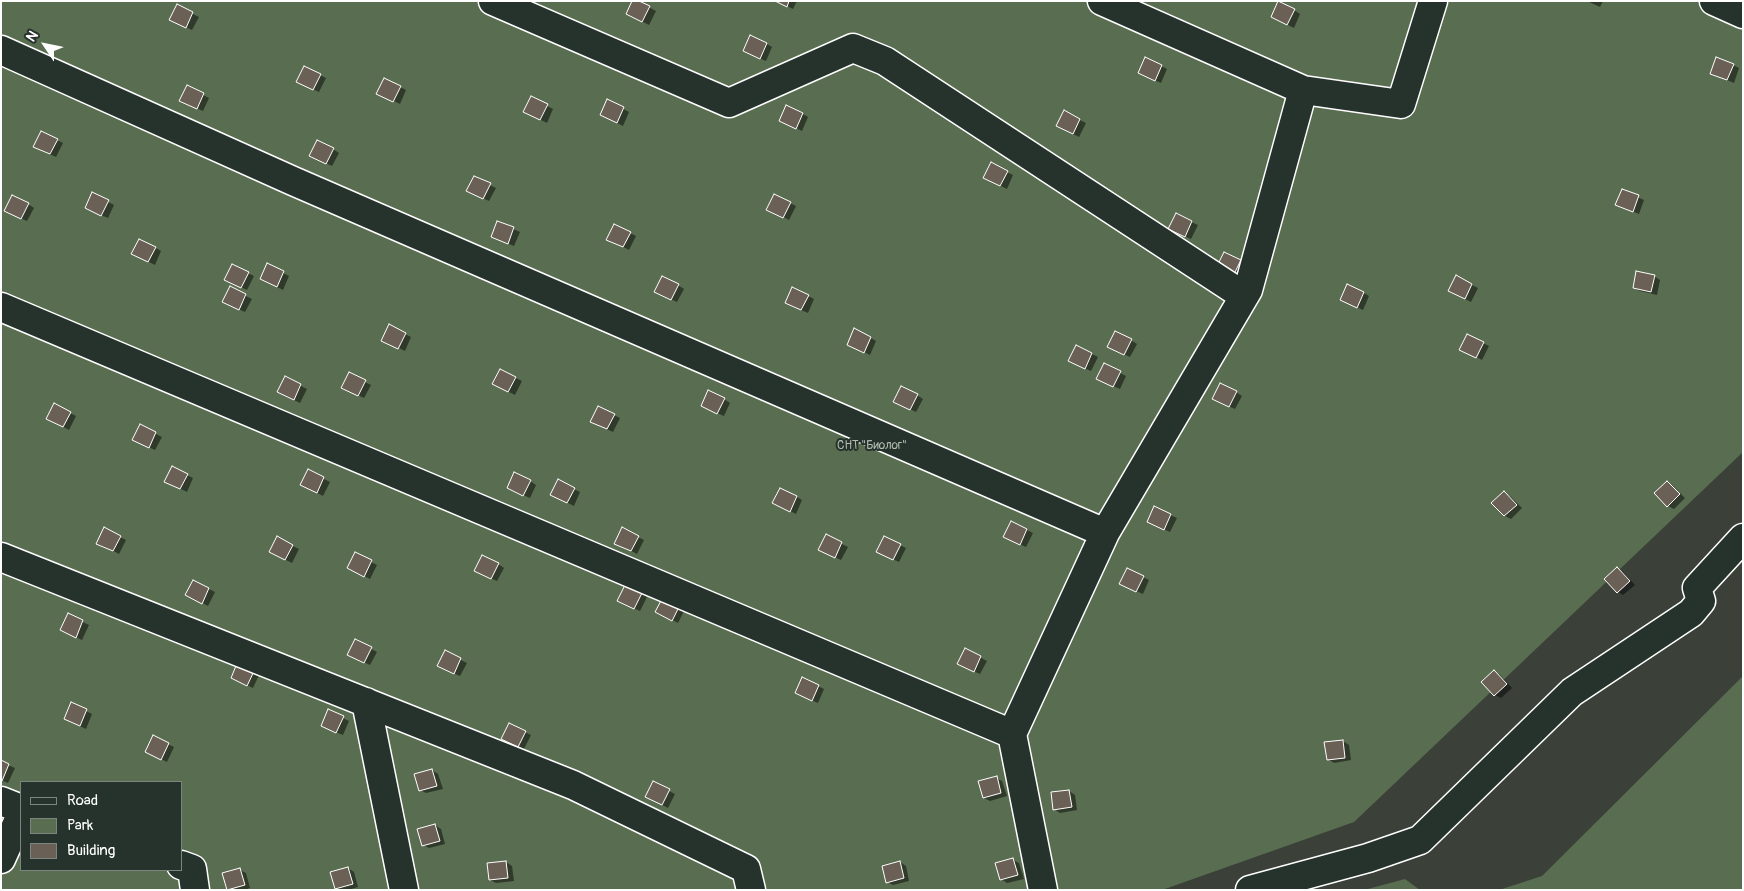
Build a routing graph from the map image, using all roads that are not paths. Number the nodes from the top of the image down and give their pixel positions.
1 (493, 1) edge
2 (1102, 1) edge
3 (1433, 1) edge
4 (1714, 1) edge
5 (1743, 14) edge
6 (1, 50) edge
7 (1303, 90) junction
8 (1244, 296) junction
9 (1, 307) edge
10 (1105, 533) junction
11 (1743, 538) edge
12 (1, 557) edge
13 (366, 702) junction
14 (1012, 734) junction
15 (1, 801) edge
16 (20, 809) edge
17 (20, 817) edge
18 (1, 859) edge
19 (182, 865) edge
20 (195, 890) edge
21 (404, 890) edge
22 (751, 890) edge
23 (1043, 890) edge
24 (1250, 890) edge

1 - 8 lane
2 - 7 lane
3 - 7 lane
4 - 5 lane
6 - 10 lane
7 - 8 lane
8 - 10 lane
9 - 14 lane
10 - 14 lane
11 - 24 lane
12 - 13 lane
13 - 21 lane
13 - 22 lane
14 - 23 lane
15 - 16 lane
17 - 18 lane
19 - 20 lane

